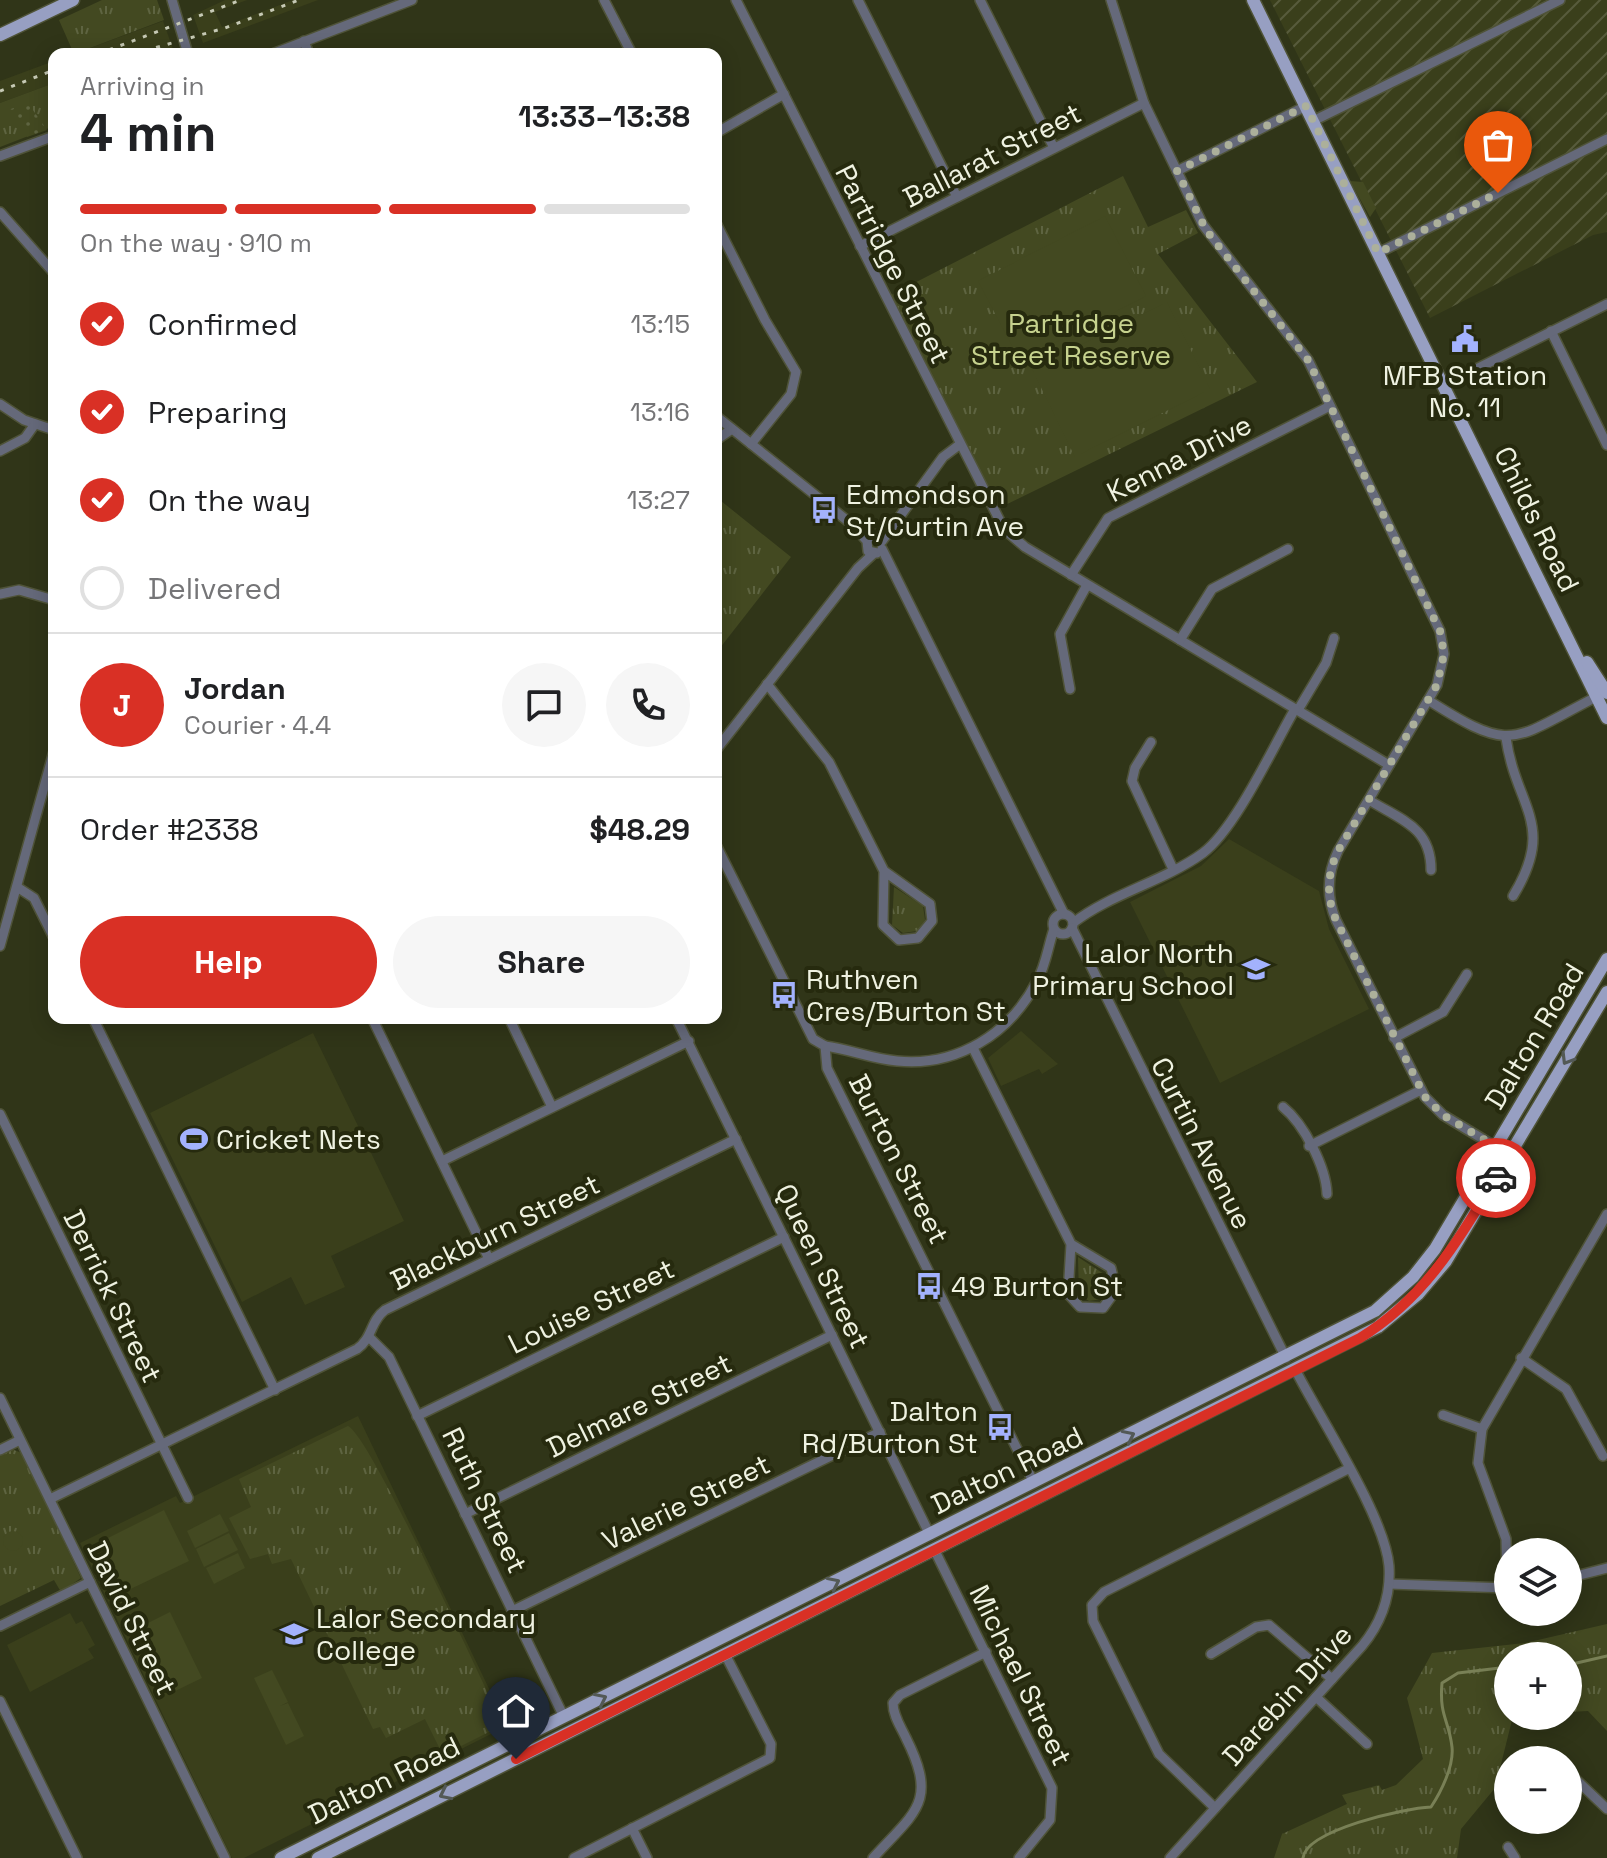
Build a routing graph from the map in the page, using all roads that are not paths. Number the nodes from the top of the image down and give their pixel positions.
1 (73, 0) edge
2 (172, 0) edge
3 (412, 0) edge
4 (604, 0) edge
5 (736, 0) edge
6 (858, 0) edge
7 (980, 0) edge
8 (1111, 0) edge
9 (1253, 0) edge
10 (1560, 0) edge
11 (51, 5) edge
12 (0, 35) edge
13 (186, 40) junction
14 (304, 41) junction
15 (187, 48) edge
16 (192, 48) edge
17 (287, 48) edge
18 (307, 48) edge
19 (629, 48) edge
20 (784, 94) junction
21 (1144, 103) junction
22 (1306, 106) junction
23 (1313, 121) junction
24 (722, 130) edge
25 (48, 138) edge
26 (1607, 139) edge
27 (1054, 148) junction
28 (0, 156) edge
29 (1177, 171) junction
30 (957, 197) junction
31 (0, 212) edge
32 (722, 235) edge
33 (860, 246) junction
34 (1378, 253) junction
35 (48, 266) edge
36 (1607, 304) edge
37 (1551, 331) junction
38 (1444, 385) junction
39 (0, 404) edge
40 (1330, 406) junction
41 (722, 421) edge
42 (35, 424) junction
43 (48, 428) edge
44 (732, 429) junction
45 (722, 436) edge
46 (751, 444) junction
47 (959, 445) junction
48 (1607, 445) edge
49 (0, 451) edge
50 (874, 545) junction
51 (1288, 549) dead end
52 (1071, 575) junction
53 (1087, 585) junction
54 (0, 594) edge
55 (48, 598) edge
56 (1334, 638) dead end
57 (1180, 640) junction
58 (767, 684) junction
59 (1070, 689) dead end
60 (1603, 694) edge
61 (1428, 700) junction
62 (1296, 709) junction
63 (1607, 718) edge
64 (1506, 738) junction
65 (722, 742) edge
66 (1151, 742) dead end
67 (1389, 765) junction
68 (48, 773) edge
69 (1369, 800) junction
70 (722, 857) edge
71 (1173, 869) junction
72 (1431, 870) dead end
73 (884, 871) junction
74 (17, 887) junction
75 (1513, 896) dead end
76 (1065, 924) junction
77 (48, 926) edge
78 (0, 946) edge
79 (1607, 959) edge
80 (1467, 974) dead end
81 (1607, 992) edge
82 (96, 1024) edge
83 (375, 1024) edge
84 (512, 1024) edge
85 (679, 1024) edge
86 (1394, 1038) junction
87 (689, 1041) junction
88 (825, 1046) junction
89 (973, 1048) junction
90 (1421, 1090) junction
91 (552, 1107) junction
92 (1283, 1107) dead end
93 (0, 1114) edge
94 (736, 1139) junction
95 (1309, 1146) junction
96 (1496, 1147) junction
97 (1510, 1155) junction
98 (442, 1161) junction
99 (1327, 1194) dead end
100 (1607, 1214) edge
101 (784, 1237) junction
102 (1071, 1244) junction
103 (489, 1259) junction
104 (832, 1335) junction
105 (370, 1338) junction
106 (1286, 1358) junction
107 (1521, 1358) junction
108 (1296, 1371) junction
109 (275, 1390) junction
110 (0, 1398) edge
111 (1443, 1415) dead end
112 (417, 1416) junction
113 (1482, 1429) junction
114 (880, 1432) junction
115 (20, 1440) junction
116 (161, 1445) junction
117 (0, 1450) edge
118 (1603, 1456) dead end
119 (1348, 1469) junction
120 (1034, 1483) junction
121 (52, 1498) junction
122 (188, 1498) dead end
123 (1042, 1498) junction
124 (465, 1514) junction
125 (930, 1535) junction
126 (1506, 1538) edge
127 (935, 1551) junction
128 (1607, 1568) edge
129 (1582, 1574) edge
130 (90, 1582) junction
131 (1389, 1584) junction
132 (1494, 1588) edge
133 (512, 1611) junction
134 (0, 1626) edge
135 (986, 1652) junction
136 (1211, 1654) dead end
137 (726, 1656) junction
138 (1332, 1679) junction
139 (1316, 1697) junction
140 (0, 1701) edge
141 (564, 1717) junction
142 (571, 1732) junction
143 (1367, 1744) dead end
144 (1582, 1785) edge
145 (1215, 1808) junction
146 (1607, 1809) edge
147 (632, 1828) junction
148 (323, 1837) junction
149 (1508, 1847) dead end
150 (327, 1856) edge
151 (77, 1858) edge
152 (225, 1858) edge
153 (281, 1858) edge
154 (574, 1858) edge
155 (647, 1858) edge
156 (873, 1858) edge
157 (1019, 1858) edge
158 (1170, 1858) edge
159 (1515, 1858) edge

1 - 11 main road
2 - 13 street
3 - 14 street
4 - 19 street
5 - 20 street, Partridge Street
6 - 30 street
7 - 27 street
8 - 21 street
9 - 22 main road, Childs Road
10 - 23 street
11 - 12 main road
13 - 15 street
13 - 16 street
14 - 17 street
14 - 18 street
20 - 24 street
20 - 33 street, Partridge Street
21 - 27 street, Ballarat Street
21 - 29 street
22 - 23 main road, Childs Road
22 - 29 street
23 - 34 main road, Childs Road
25 - 28 street
26 - 34 street
27 - 30 street, Ballarat Street
29 - 40 street
30 - 33 street, Ballarat Street
31 - 35 street
32 - 46 street
33 - 47 street, Partridge Street
34 - 38 main road, Childs Road
36 - 37 street
37 - 38 street
37 - 48 street
38 - 60 main road, Childs Road
39 - 42 street
40 - 52 street, Kenna Drive
40 - 61 street
41 - 44 street
42 - 43 street
42 - 49 street
44 - 45 street
44 - 46 street
46 - 50 street
47 - 50 street
47 - 52 street, Partridge Street
50 - 58 street
50 - 76 street
51 - 57 street
52 - 53 street, Partridge Street
53 - 57 street, Partridge Street
53 - 59 street
54 - 55 street
56 - 62 street
57 - 62 street, Partridge Street
58 - 65 street
58 - 73 street
60 - 63 main road, Childs Road
60 - 64 street
61 - 64 street
61 - 67 street
62 - 67 street, Partridge Street
62 - 71 street
64 - 75 street
66 - 71 street
67 - 69 street
68 - 74 street
69 - 72 street
69 - 86 street
70 - 88 street, Burton Street
71 - 76 street
73 - 73 street
74 - 77 street
74 - 78 street
76 - 89 street
76 - 106 street, Curtin Avenue
79 - 96 main road, Dalton Road
80 - 86 street
81 -> 97 main road, Dalton Road
82 - 109 street
83 - 98 street
84 - 91 street
85 - 87 street, Queen Street
86 - 90 street
87 - 91 street
87 - 94 street, Queen Street
88 - 89 street
88 - 120 street, Burton Street
89 - 102 street
90 - 95 street
90 - 96 street
91 - 98 street
92 - 95 street
93 - 116 street, Derrick Street
94 - 101 street, Queen Street
94 - 103 street, Blackburn Street
95 - 99 street
96 - 97 main road
96 - 106 main road, Dalton Road
97 - 108 main road, Dalton Road
98 - 103 street
100 - 107 street
101 - 104 street, Queen Street
101 - 112 street, Louise Street
102 - 102 street
103 - 105 street, Blackburn Street
104 - 114 street, Queen Street
104 - 124 street, Delmare Street
105 - 109 street, Blackburn Street
105 - 112 street, Ruth Street
120 -> 106 main road, Dalton Road
107 - 113 street
107 - 118 street
108 - 119 street, Darebin Drive
108 - 123 main road, Dalton Road
109 - 116 street, Blackburn Street
110 - 115 street, David Street
111 - 113 street
112 - 124 street, Ruth Street
113 - 126 street
114 - 125 street, Queen Street
114 - 133 street, Valerie Street
115 - 117 street
115 - 121 street, David Street
116 - 121 street, Blackburn Street
116 - 122 street, Derrick Street
119 - 131 street, Darebin Drive
119 - 145 street
120 - 123 main road, Burton Street
120 - 125 main road, Dalton Road
121 - 130 street, David Street
123 - 127 main road, Dalton Road
124 - 133 street, Ruth Street
141 -> 125 main road, Dalton Road
127 - 135 street, Michael Street
127 - 137 main road, Dalton Road
128 - 129 street
130 - 134 street
130 - 152 street, David Street
131 - 132 street
131 - 138 street, Darebin Drive
133 - 141 street, Ruth Street
135 - 156 street
135 - 157 street, Michael Street
136 - 138 street
137 - 142 main road, Dalton Road
137 - 147 street
138 - 139 street, Darebin Drive
139 - 143 street
139 - 145 street, Darebin Drive
140 - 151 street
141 - 142 main road, Ruth Street
141 - 148 main road, Dalton Road
142 -> 150 main road, Dalton Road
144 - 146 street
145 - 158 street, Darebin Drive
147 - 154 street
147 - 155 street
148 - 150 main road
148 - 153 main road, Dalton Road
149 - 159 street

